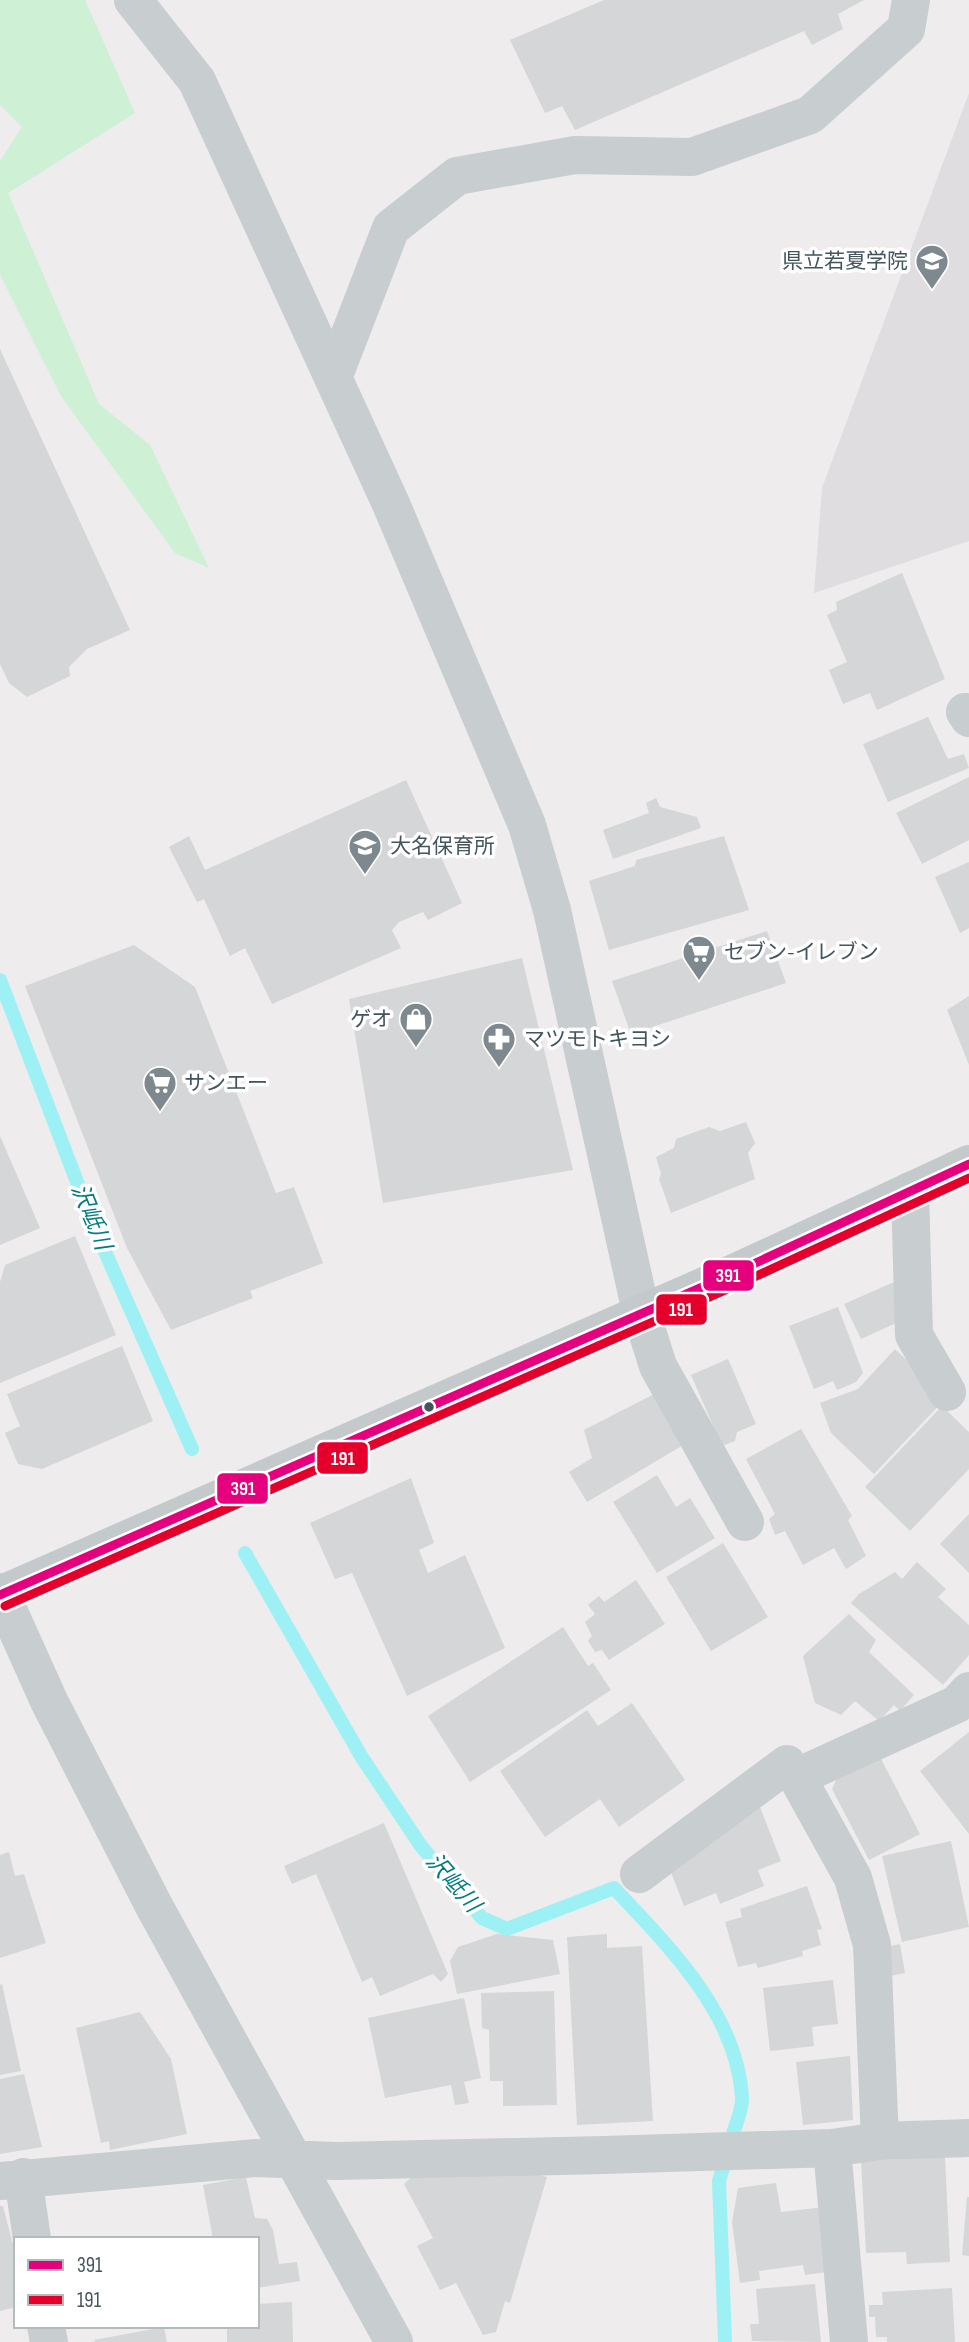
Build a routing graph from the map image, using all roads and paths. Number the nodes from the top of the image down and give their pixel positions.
1 (133, 0) edge
2 (911, 0) edge
3 (333, 378) junction
4 (969, 1164) edge
5 (910, 1191) junction
6 (641, 1312) junction
7 (947, 1392) dead end
8 (745, 1522) dead end
9 (0, 1594) edge
10 (969, 1691) edge
11 (797, 1777) junction
12 (639, 1874) dead end
13 (969, 2138) edge
14 (880, 2141) junction
15 (832, 2148) junction
16 (292, 2160) junction
17 (11, 2179) edge
18 (32, 2237) edge
19 (394, 2342) edge
20 (849, 2342) edge

1 - 3 street
2 - 3 street
3 - 6 street
4 - 5 main road
5 - 6 main road
5 - 7 street
6 - 8 street
6 - 9 main road
9 - 16 street
10 - 11 street
11 - 12 street
11 - 14 street
13 - 14 street
14 - 15 street
15 - 16 street
15 - 20 street
16 - 17 street
16 - 19 street
17 - 18 street

